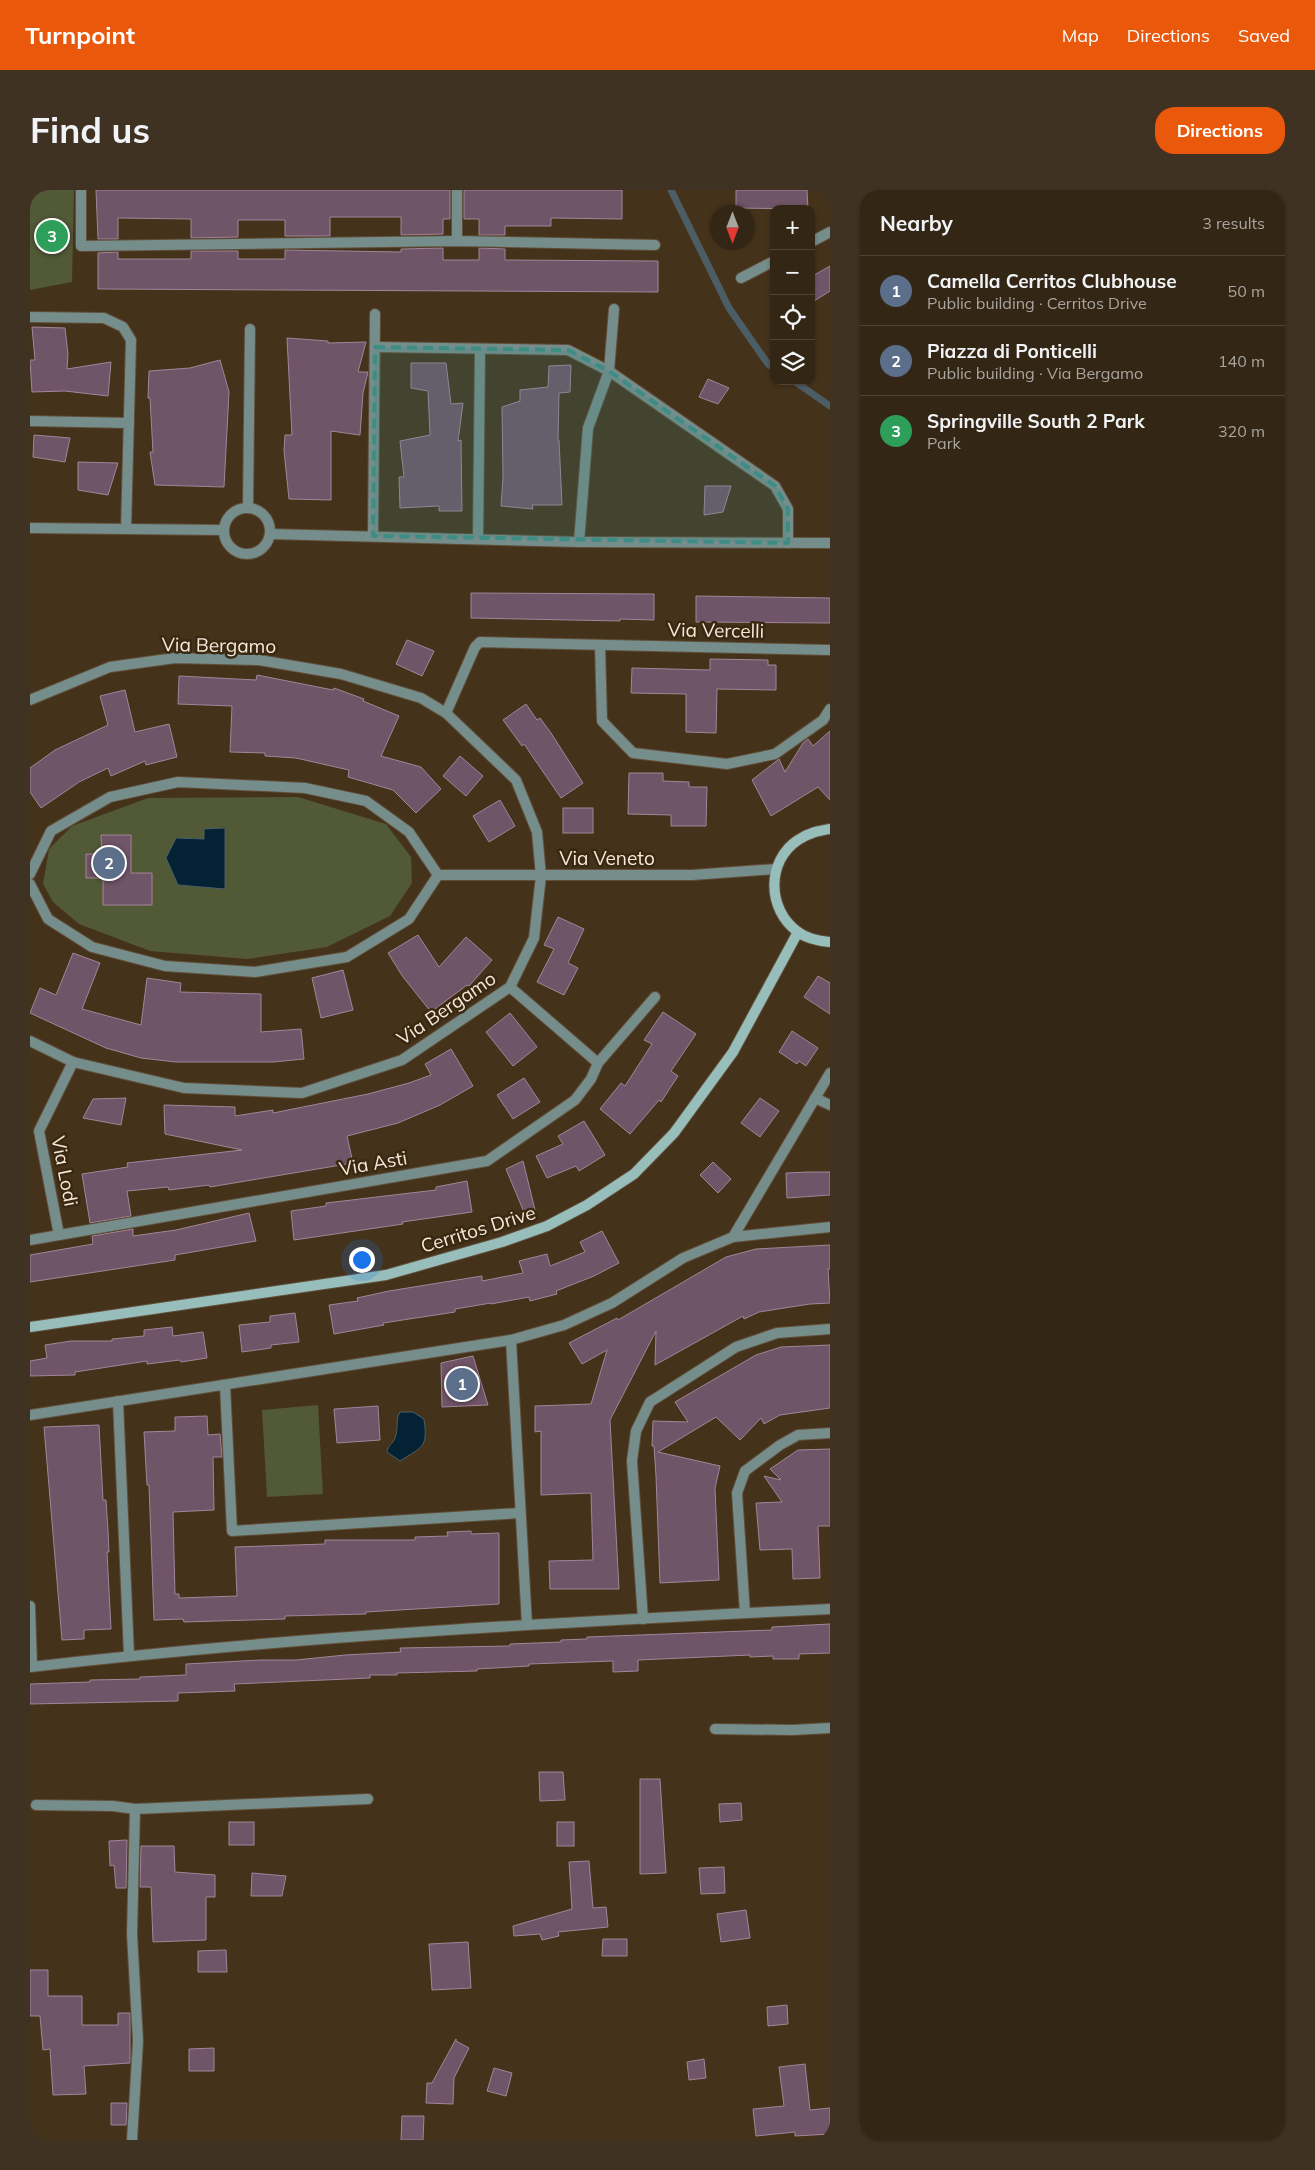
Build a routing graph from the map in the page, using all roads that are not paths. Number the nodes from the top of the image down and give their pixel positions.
1 (81, 190) edge
2 (457, 190) edge
3 (830, 232) edge
4 (815, 240) edge
5 (457, 241) junction
6 (655, 245) dead end
7 (770, 263) edge
8 (741, 278) dead end
9 (614, 309) dead end
10 (375, 314) dead end
11 (30, 316) edge
12 (250, 329) dead end
13 (375, 346) junction
14 (480, 349) junction
15 (609, 371) junction
16 (30, 421) edge
17 (129, 423) junction
18 (248, 508) junction
19 (30, 528) edge
20 (126, 529) junction
21 (223, 530) junction
22 (270, 534) junction
23 (373, 536) junction
24 (478, 539) junction
25 (579, 542) junction
26 (788, 543) junction
27 (830, 543) edge
28 (600, 645) junction
29 (830, 650) edge
30 (30, 700) edge
31 (830, 709) edge
32 (446, 713) junction
33 (830, 829) edge
34 (776, 869) junction
35 (30, 874) edge
36 (438, 875) junction
37 (541, 876) junction
38 (30, 884) edge
39 (798, 932) junction
40 (830, 942) edge
41 (510, 987) junction
42 (655, 997) dead end
43 (30, 1041) edge
44 (73, 1062) junction
45 (598, 1063) junction
46 (830, 1073) edge
47 (815, 1098) junction
48 (830, 1105) edge
49 (34, 1132) edge
50 (830, 1228) edge
51 (59, 1235) junction
52 (733, 1237) junction
53 (30, 1240) edge
54 (30, 1327) edge
55 (830, 1329) edge
56 (511, 1340) junction
57 (225, 1384) junction
58 (118, 1401) junction
59 (30, 1414) edge
60 (830, 1433) edge
61 (520, 1513) junction
62 (30, 1606) edge
63 (830, 1609) edge
64 (745, 1613) junction
65 (643, 1619) junction
66 (527, 1624) junction
67 (129, 1655) junction
68 (31, 1666) edge
69 (830, 1728) edge
70 (715, 1730) dead end
71 (368, 1799) dead end
72 (36, 1806) dead end
73 (136, 1809) junction
74 (132, 2140) edge

1 - 5 street
2 - 5 street
3 - 4 street
5 - 6 street
7 - 8 street
9 - 15 street
10 - 13 street
11 - 17 street
12 - 18 street
13 - 14 street
13 - 23 street
14 - 15 street
14 - 24 street
15 - 25 street
15 - 26 street
16 - 17 street
17 - 20 street
18 - 21 street
18 - 22 street
19 - 20 street
20 - 21 street
21 - 22 street
22 - 23 street
23 - 24 street
24 - 25 street
25 - 26 street
26 - 27 street
28 - 29 street, Via Vercelli
28 - 31 street
28 - 32 street, Via Vercelli
30 - 32 street, Via Bergamo
32 - 37 street, Via Bergamo
33 - 34 street
34 - 37 street, Via Veneto
34 - 39 street
35 - 36 street
36 - 37 street, Via Veneto
36 - 38 street
37 - 41 street, Via Bergamo
39 - 40 street
39 - 54 street, Cerritos Drive
41 - 44 street, Via Bergamo
41 - 45 street
42 - 45 street, Via Asti
43 - 44 street, Via Bergamo
44 - 49 street, Via Lodi
45 - 51 street, Via Asti
46 - 47 street
47 - 48 street
47 - 52 street
49 - 51 street, Via Lodi
50 - 52 street
51 - 53 street, Via Asti
52 - 56 street
55 - 65 street
56 - 57 street
56 - 61 street
57 - 58 street
57 - 61 street
58 - 59 street
58 - 67 street
60 - 64 street
61 - 66 street
62 - 68 street
63 - 64 street
64 - 65 street
65 - 66 street
66 - 67 street
67 - 68 street
69 - 70 street
71 - 73 street
72 - 73 street
73 - 74 street

